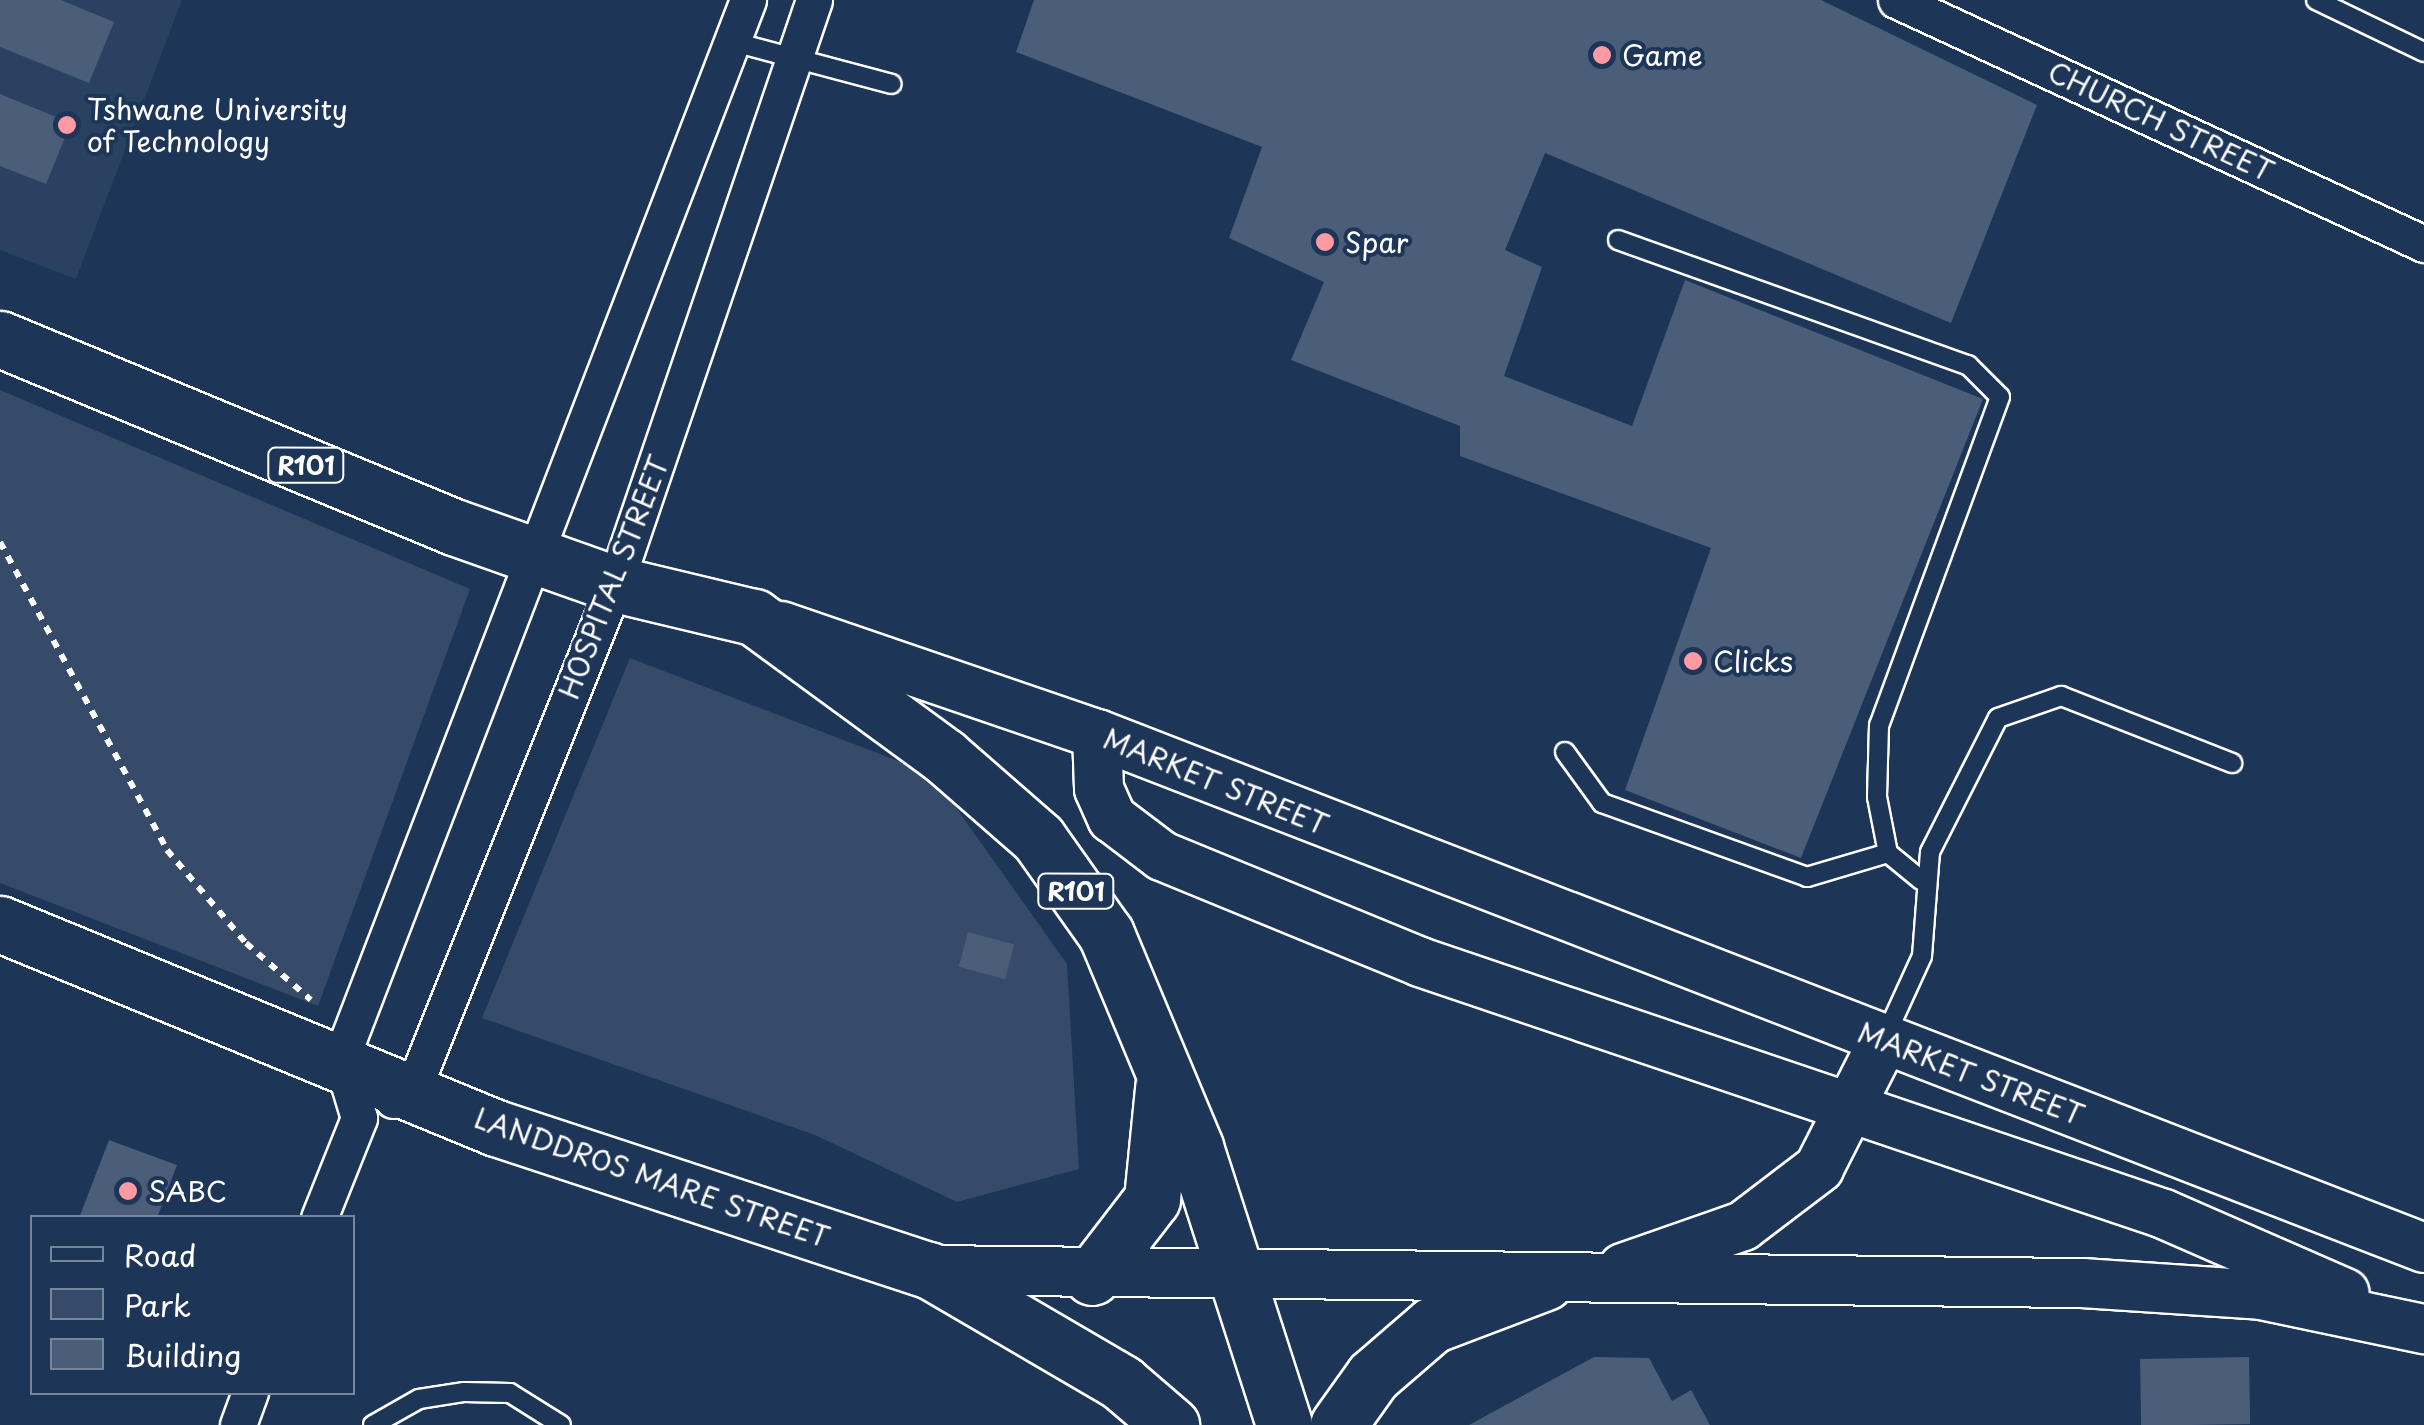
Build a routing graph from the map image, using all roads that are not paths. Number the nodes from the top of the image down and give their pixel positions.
1 (748, 0) edge
2 (814, 0) edge
3 (1896, 0) edge
4 (2316, 0) edge
5 (734, 42) junction
6 (2424, 52) edge
7 (794, 60) junction
8 (892, 84) dead end
9 (1618, 240) dead end
10 (2424, 244) edge
11 (0, 338) edge
12 (532, 554) junction
13 (615, 584) junction
14 (754, 617) junction
15 (1098, 734) junction
16 (1565, 752) dead end
17 (2232, 764) dead end
18 (1888, 853) junction
19 (1921, 880) junction
20 (0, 924) edge
21 (1884, 1040) junction
22 (341, 1058) junction
23 (1164, 1060) junction
24 (413, 1089) junction
25 (1855, 1107) junction
26 (359, 1118) junction
27 (320, 1215) edge
28 (2424, 1248) edge
29 (929, 1270) junction
30 (1092, 1277) junction
31 (1242, 1280) junction
32 (1564, 1282) junction
33 (2423, 1328) edge
34 (249, 1395) edge
35 (238, 1425) edge
36 (373, 1425) edge
37 (561, 1425) edge
38 (1171, 1425) edge
39 (1284, 1425) edge
40 (1338, 1425) edge

1 - 5 street
2 - 7 street, HOSPITAL STREET
3 - 10 street, CHURCH STREET
4 - 6 lane
5 - 7 lane
5 - 12 street
7 - 8 lane
7 - 13 street, HOSPITAL STREET
9 - 18 lane
11 - 12 main road, MARKET STREET / R101
12 - 13 main road, MARKET STREET / R101
12 - 22 street
13 - 14 main road, MARKET STREET / R101
13 - 24 street, HOSPITAL STREET
14 - 15 main road, MARKET STREET
14 - 23 main road, R101
15 - 21 main road, MARKET STREET
15 - 25 main road
16 - 18 lane
17 - 19 lane
18 - 19 lane
19 - 21 lane
20 - 22 main road, LANDDROS MARE STREET
21 - 25 main road
21 - 28 main road, MARKET STREET
22 - 24 main road, LANDDROS MARE STREET
22 - 26 street
23 - 30 main road
23 - 31 main road, R101
24 - 26 street
24 - 29 main road, LANDDROS MARE STREET
25 - 32 main road
25 - 33 main road
26 - 27 street
29 - 30 main road
29 - 38 main road, LANDDROS MARE STREET
30 - 31 main road
31 - 32 main road
31 - 39 main road, R101
32 - 33 main road
32 - 40 main road
34 - 35 street
36 - 37 lane

